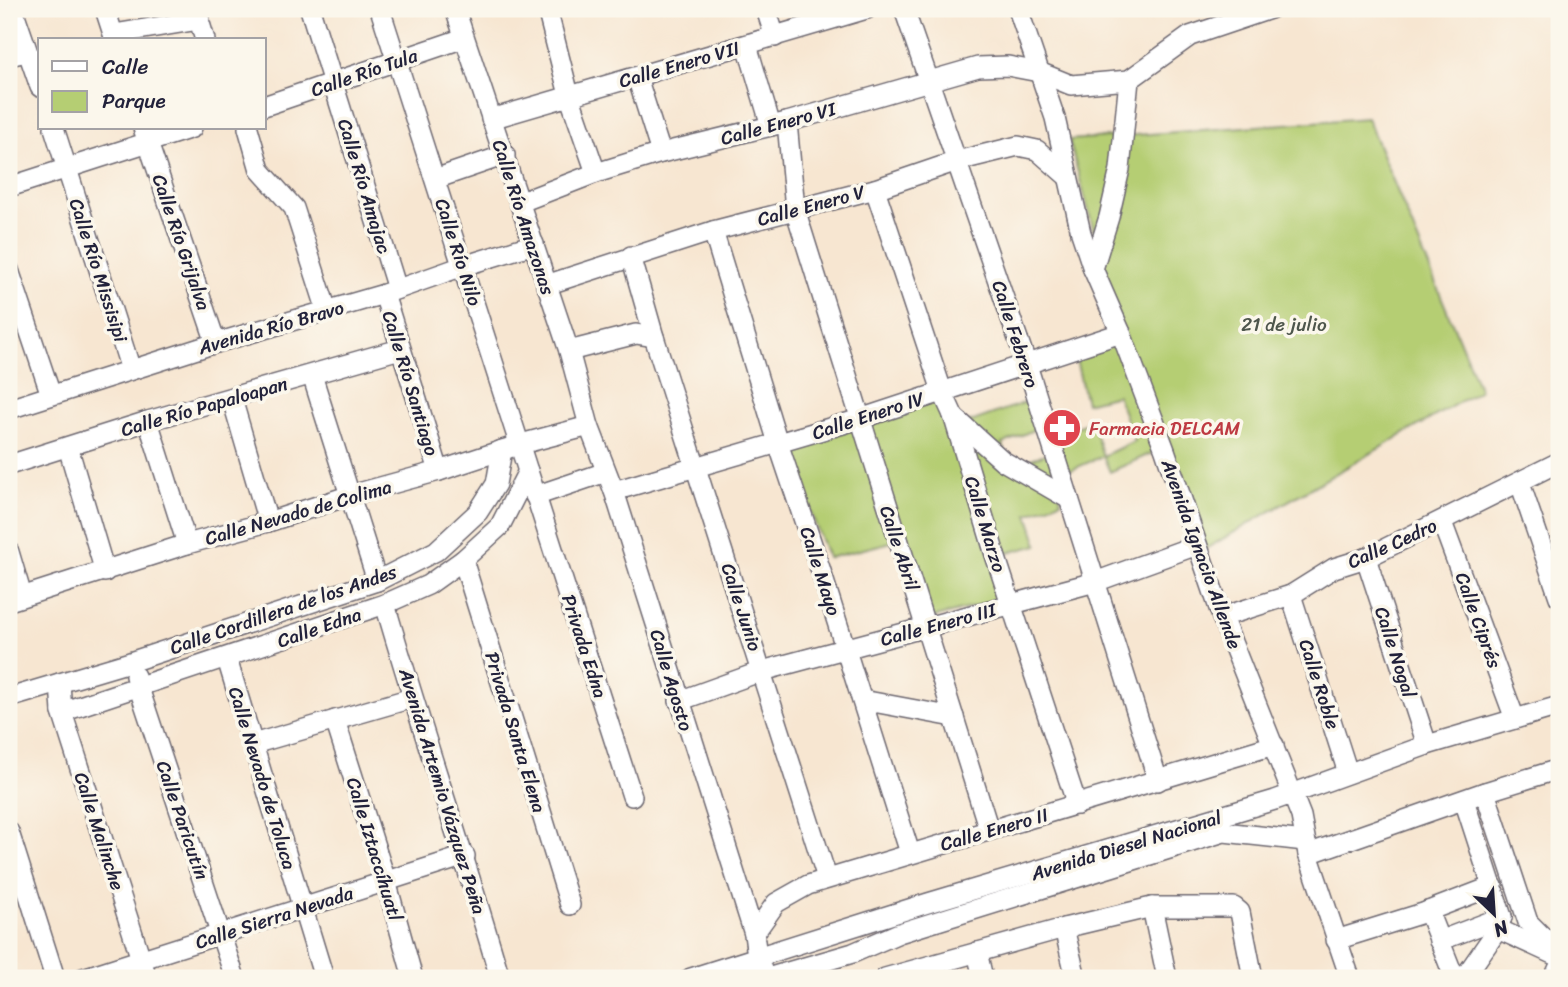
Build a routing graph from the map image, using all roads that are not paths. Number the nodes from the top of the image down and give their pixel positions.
1 (13, 9) edge
2 (105, 9) edge
3 (310, 9) edge
4 (380, 9) edge
5 (455, 9) edge
6 (547, 9) edge
7 (766, 9) edge
8 (866, 9) edge
9 (904, 9) edge
10 (1018, 9) edge
11 (1270, 9) edge
12 (198, 12) edge
13 (115, 37) edge
14 (775, 37) junction
15 (204, 38) edge
16 (464, 38) junction
17 (747, 45) junction
18 (18, 54) edge
19 (397, 60) junction
20 (1039, 72) junction
21 (637, 78) junction
22 (1129, 80) junction
23 (928, 81) junction
24 (333, 82) junction
25 (38, 84) edge
26 (569, 95) junction
27 (266, 105) edge
28 (491, 119) junction
29 (779, 124) junction
30 (55, 130) edge
31 (176, 130) edge
32 (249, 130) edge
33 (145, 134) edge
34 (661, 153) junction
35 (505, 155) junction
36 (957, 161) junction
37 (67, 169) junction
38 (596, 173) junction
39 (1068, 177) junction
40 (435, 179) junction
41 (9, 187) edge
42 (875, 189) junction
43 (521, 202) junction
44 (795, 209) junction
45 (713, 231) junction
46 (534, 244) junction
47 (631, 256) junction
48 (463, 266) junction
49 (1093, 269) junction
50 (9, 270) edge
51 (546, 285) junction
52 (391, 291) junction
53 (327, 311) junction
54 (1121, 333) junction
55 (654, 337) junction
56 (215, 343) junction
57 (400, 349) junction
58 (569, 351) junction
59 (1027, 365) junction
60 (131, 370) junction
61 (312, 375) junction
62 (942, 391) junction
63 (51, 395) junction
64 (232, 399) junction
65 (9, 409) edge
66 (953, 415) junction
67 (860, 419) junction
68 (148, 422) junction
69 (589, 426) junction
70 (778, 443) junction
71 (521, 444) junction
72 (68, 447) junction
73 (502, 450) junction
74 (1559, 462) edge
75 (9, 465) edge
76 (696, 466) junction
77 (439, 471) junction
78 (528, 471) junction
79 (606, 472) junction
80 (1520, 483) junction
81 (614, 491) junction
82 (351, 495) junction
83 (535, 496) junction
84 (1069, 499) junction
85 (268, 522) junction
86 (1442, 522) junction
87 (187, 544) junction
88 (1197, 545) junction
89 (9, 552) edge
90 (1366, 558) junction
91 (463, 560) junction
92 (105, 572) junction
93 (377, 581) junction
94 (1095, 582) junction
95 (1291, 595) junction
96 (1559, 597) edge
97 (16, 599) edge
98 (385, 604) junction
99 (1012, 604) junction
100 (1222, 617) junction
101 (925, 627) junction
102 (846, 648) junction
103 (227, 659) junction
104 (131, 662) junction
105 (762, 671) junction
106 (60, 683) junction
107 (138, 687) junction
108 (9, 698) edge
109 (412, 698) junction
110 (862, 700) junction
111 (679, 701) junction
112 (1559, 706) edge
113 (62, 712) junction
114 (954, 717) junction
115 (1515, 719) junction
116 (335, 720) junction
117 (253, 744) junction
118 (1274, 745) junction
119 (1427, 746) junction
120 (1559, 769) edge
121 (1348, 774) junction
122 (1158, 781) junction
123 (1485, 792) junction
124 (632, 796) dead end
125 (1284, 797) junction
126 (1464, 800) junction
127 (1077, 805) junction
128 (989, 830) junction
129 (9, 832) edge
130 (1269, 836) junction
131 (1306, 848) junction
132 (910, 853) junction
133 (465, 856) junction
134 (827, 878) junction
135 (386, 881) junction
136 (1493, 886) junction
137 (570, 905) dead end
138 (1152, 907) junction
139 (303, 908) junction
140 (1428, 911) junction
141 (1500, 923) junction
142 (1064, 928) junction
143 (221, 934) junction
144 (754, 934) junction
145 (1336, 940) junction
146 (1439, 941) junction
147 (1554, 949) edge
148 (977, 952) junction
149 (757, 957) junction
150 (1559, 967) edge
151 (144, 969) edge
152 (909, 975) edge
153 (55, 978) edge
154 (83, 978) edge
155 (235, 978) edge
156 (324, 978) edge
157 (413, 978) edge
158 (500, 978) edge
159 (691, 978) edge
160 (766, 978) edge
161 (885, 978) edge
162 (984, 978) edge
163 (1076, 978) edge
164 (1167, 978) edge
165 (1253, 978) edge
166 (1350, 978) edge
167 (1459, 978) edge
168 (1554, 978) edge

1 - 18 street
2 - 13 street
3 - 24 street, Calle Río Amajac
4 - 19 street, Calle Río Nilo
5 - 16 street, Calle Río Amazonas
6 - 26 street
7 - 14 street
8 - 14 street, Calle Enero VII
9 - 23 street, Calle Febrero
10 - 20 street, Avenida Ignacio Allende
11 - 22 street
12 - 13 street
12 - 15 street
14 - 17 street, Calle Enero VII
16 - 19 street, Calle Río Tula
16 - 28 street, Calle Río Amazonas
17 - 21 street, Calle Enero VII
17 - 29 street, Calle Abril
18 - 25 street
19 - 24 street, Calle Río Tula
19 - 40 street, Calle Río Nilo
20 - 22 street, Calle Enero VI
20 - 23 street, Calle Enero VI
20 - 39 street, Avenida Ignacio Allende
21 - 26 street, Calle Enero VII
21 - 34 street
22 - 49 street
23 - 29 street, Calle Enero VI
23 - 36 street, Calle Febrero
24 - 27 street, Calle Río Tula
24 - 52 street, Calle Río Amajac
26 - 28 street, Calle Enero VII
26 - 38 street
28 - 35 street, Calle Río Amazonas
29 - 34 street, Calle Enero VI
29 - 44 street, Calle Abril
30 - 37 street, Calle Río Missisipi
31 - 33 street
32 - 53 street
33 - 37 street
33 - 56 street, Calle Río Grijalva
34 - 38 street, Calle Enero VI
35 - 40 street
35 - 43 street, Calle Río Amazonas
36 - 39 street, Calle Enero V
36 - 42 street, Calle Enero V
36 - 59 street, Calle Febrero
37 - 41 street
37 - 60 street, Calle Río Missisipi
38 - 43 street, Calle Enero VI
39 - 49 street, Avenida Ignacio Allende
40 - 48 street, Calle Río Nilo
42 - 44 street, Calle Enero V
42 - 62 street, Calle Marzo
43 - 46 street, Calle Río Amazonas
44 - 45 street, Calle Enero V
44 - 67 street, Calle Abril
45 - 47 street, Calle Enero V
45 - 70 street, Calle Mayo
46 - 48 street, Avenida Río Bravo
46 - 51 street, Calle Río Amazonas
47 - 51 street, Calle Enero V
47 - 55 street, Calle Junio
48 - 52 street, Avenida Río Bravo
48 - 71 street, Calle Río Nilo
49 - 54 street, Avenida Ignacio Allende
50 - 63 street
51 - 58 street, Calle Río Amazonas
52 - 53 street, Avenida Río Bravo
52 - 57 street, Calle Río Santiago
53 - 56 street, Avenida Río Bravo
54 - 59 street, Calle Enero IV
54 - 88 street, Avenida Ignacio Allende
55 - 58 street
55 - 76 street, Calle Junio
56 - 60 street, Avenida Río Bravo
57 - 61 street, Calle Río Papaloapan
57 - 77 street, Calle Río Santiago
58 - 69 street, Calle Río Amazonas
59 - 62 street, Calle Enero IV
59 - 84 street, Calle Febrero
60 - 63 street, Avenida Río Bravo
61 - 64 street, Calle Río Papaloapan
61 - 82 street
62 - 66 street, Calle Marzo
62 - 67 street, Calle Enero IV
63 - 65 street, Avenida Río Bravo
64 - 68 street, Calle Río Papaloapan
64 - 85 street
66 - 84 street
66 - 99 street, Calle Marzo
67 - 70 street, Calle Enero IV
67 - 101 street, Calle Abril
68 - 72 street, Calle Río Papaloapan
68 - 87 street
69 - 71 street, Calle Nevado de Colima
69 - 79 street, Calle Agosto
70 - 76 street, Calle Enero IV
70 - 102 street, Calle Mayo
71 - 73 street, Calle Nevado de Colima
71 - 78 street, Calle Río Nilo
72 - 75 street, Calle Río Papaloapan
72 - 92 street
73 - 77 street, Calle Nevado de Colima
73 - 93 street, Calle Cordillera de los Andes
74 - 80 street, Calle Cedro
76 - 81 street, Calle Enero IV
76 - 105 street, Calle Junio
77 - 82 street, Calle Nevado de Colima
78 - 83 street, Calle Río Nilo
78 - 91 street, Calle Edna
79 - 81 street, Calle Agosto
79 - 83 street
80 - 86 street, Calle Cedro
80 - 96 street
81 - 111 street, Calle Agosto
82 - 85 street, Calle Nevado de Colima
82 - 93 street
83 - 124 street, Privada Edna
84 - 94 street, Calle Febrero
85 - 87 street, Calle Nevado de Colima
86 - 90 street, Calle Cedro
86 - 115 street, Calle Ciprés
87 - 92 street, Calle Nevado de Colima
88 - 94 street, Calle Enero III
88 - 100 street, Avenida Ignacio Allende
89 - 97 street
90 - 95 street, Calle Cedro
90 - 119 street, Calle Nogal
91 - 98 street, Calle Edna
91 - 137 street, Privada Santa Elena
92 - 97 street, Calle Nevado de Colima
93 - 104 street, Calle Cordillera de los Andes
94 - 99 street, Calle Enero III
94 - 122 street, Calle Febrero
95 - 100 street, Calle Cedro
95 - 121 street, Calle Roble
98 - 103 street, Calle Edna
98 - 109 street, Avenida Artemio Vázquez Peña
99 - 101 street, Calle Enero III
99 - 127 street, Calle Marzo
100 - 118 street, Avenida Ignacio Allende
101 - 102 street, Calle Enero III
101 - 114 street, Calle Abril
102 - 105 street, Calle Enero III
102 - 110 street, Calle Mayo
103 - 107 street, Calle Edna
103 - 117 street, Calle Nevado de Toluca
104 - 106 street, Calle Cordillera de los Andes
104 - 107 street, Calle Paricutín
105 - 111 street, Calle Enero III
105 - 134 street, Calle Junio
106 - 108 street, Calle Cordillera de los Andes
106 - 113 street, Calle Malinche
107 - 113 street, Calle Edna
107 - 143 street, Calle Paricutín
109 - 116 street
109 - 133 street, Avenida Artemio Vázquez Peña
110 - 114 street
110 - 132 street, Calle Mayo
111 - 144 street, Calle Agosto
112 - 115 street, Avenida Diesel Nacional
113 - 151 street, Calle Malinche
114 - 128 street, Calle Abril
115 - 119 street, Avenida Diesel Nacional
116 - 117 street
116 - 135 street, Calle Iztaccíhuatl
117 - 139 street, Calle Nevado de Toluca
118 - 122 street, Calle Enero II
118 - 125 street, Avenida Ignacio Allende
119 - 121 street, Avenida Diesel Nacional
120 - 123 street
121 - 125 street, Avenida Diesel Nacional
122 - 127 street, Calle Enero II
123 - 126 street
123 - 147 street
125 - 130 street
125 - 131 street, Avenida Ignacio Allende
125 - 149 street, Avenida Diesel Nacional
126 - 131 street
126 - 136 street
127 - 128 street, Calle Enero II
128 - 132 street, Calle Enero II
129 - 153 street
130 - 131 street
130 - 160 street
131 - 145 street, Avenida Ignacio Allende
132 - 134 street, Calle Enero II
133 - 135 street, Calle Sierra Nevada
133 - 158 street, Avenida Artemio Vázquez Peña
134 - 144 street, Calle Enero II
135 - 139 street, Calle Sierra Nevada
135 - 157 street, Calle Iztaccíhuatl
136 - 140 street
136 - 141 street
138 - 142 street
138 - 164 street
138 - 165 street
139 - 143 street, Calle Sierra Nevada
139 - 156 street, Calle Nevado de Toluca
140 - 145 street
140 - 146 street
141 - 146 street
141 - 147 street
141 - 167 street
142 - 148 street
142 - 163 street
143 - 151 street, Calle Sierra Nevada
143 - 155 street, Calle Paricutín
144 - 149 street
145 - 166 street, Avenida Ignacio Allende
146 - 167 street
148 - 152 street
148 - 162 street
149 - 159 street, Avenida Diesel Nacional
149 - 160 street
150 - 168 street
151 - 154 street, Calle Sierra Nevada
152 - 161 street

